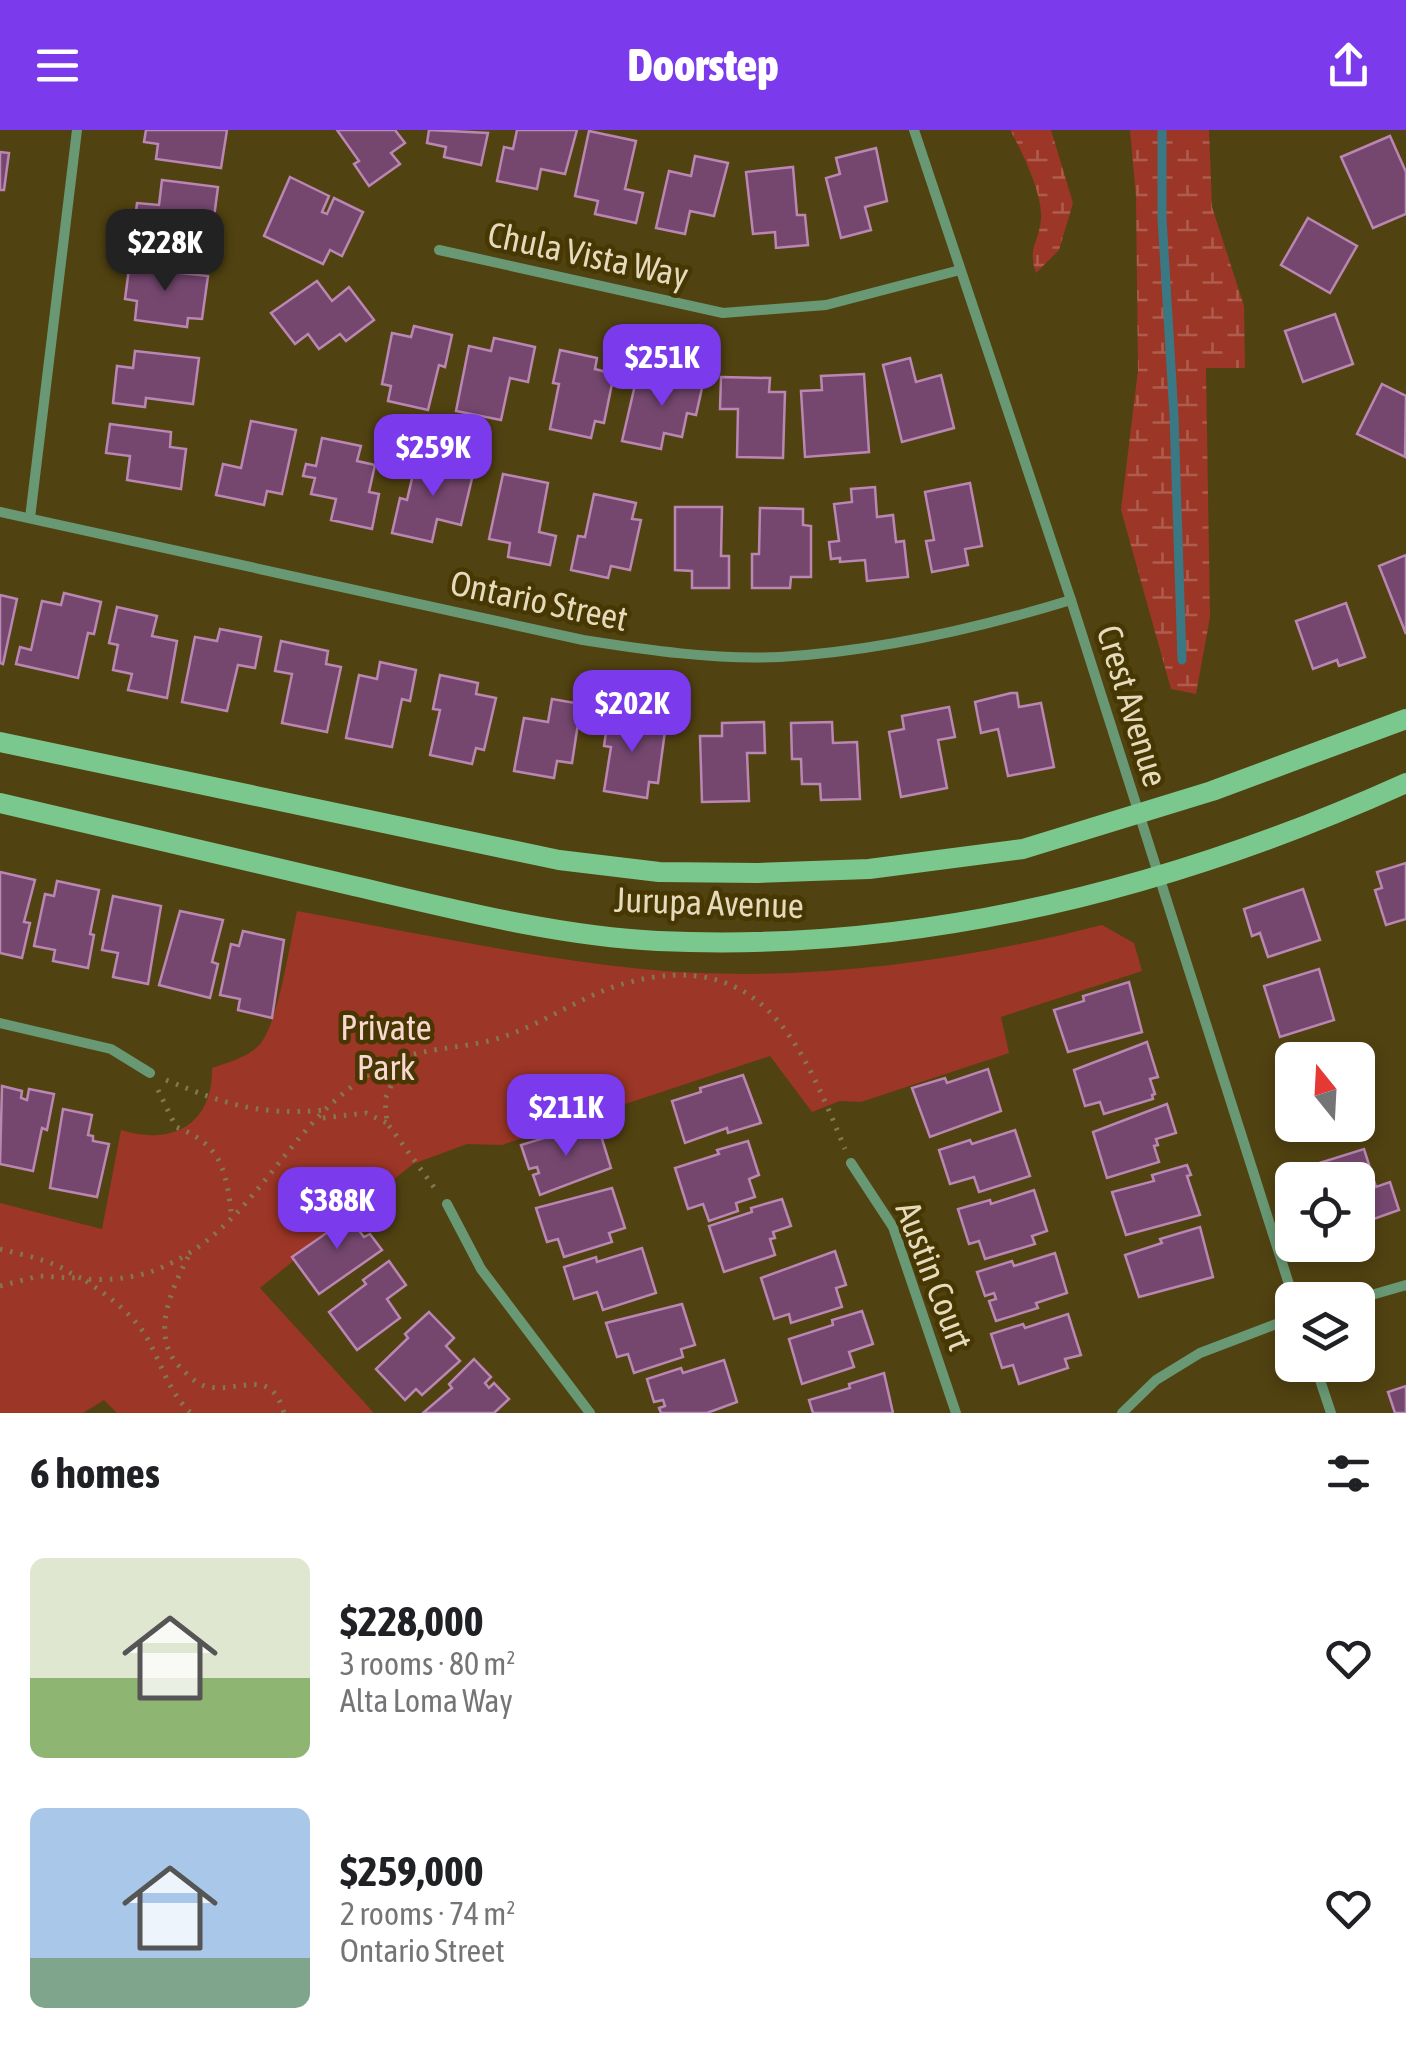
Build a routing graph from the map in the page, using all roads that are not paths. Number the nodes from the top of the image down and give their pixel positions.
1 (76, 130) edge
2 (914, 130) edge
3 (440, 250) dead end
4 (960, 270) junction
5 (0, 512) edge
6 (30, 518) junction
7 (1070, 600) junction
8 (1406, 719) edge
9 (0, 742) edge
10 (1406, 783) edge
11 (0, 803) edge
12 (1138, 816) junction
13 (1159, 877) junction
14 (0, 1024) edge
15 (150, 1074) road end
16 (851, 1163) road end
17 (447, 1204) road end
18 (1288, 1282) edge
19 (1406, 1285) edge
20 (1375, 1294) edge
21 (1275, 1324) edge
22 (1321, 1382) edge
23 (590, 1413) edge
24 (956, 1413) edge
25 (1122, 1413) edge
26 (1331, 1413) edge

1 - 6 street
2 - 4 street, Crest Avenue
3 - 4 street, Chula Vista Way
4 - 7 street, Crest Avenue
5 - 6 street, Ontario Street
6 - 7 street, Ontario Street
7 - 12 street, Crest Avenue
8 - 12 main road, Jurupa Avenue
9 - 12 main road, Jurupa Avenue
10 - 13 main road, Jurupa Avenue
11 - 13 main road, Jurupa Avenue
12 - 13 street, Crest Avenue
13 - 18 street, Crest Avenue
14 - 15 street
16 - 24 street, Austin Court
17 - 23 street
19 - 20 street
21 - 25 street
22 - 26 street

